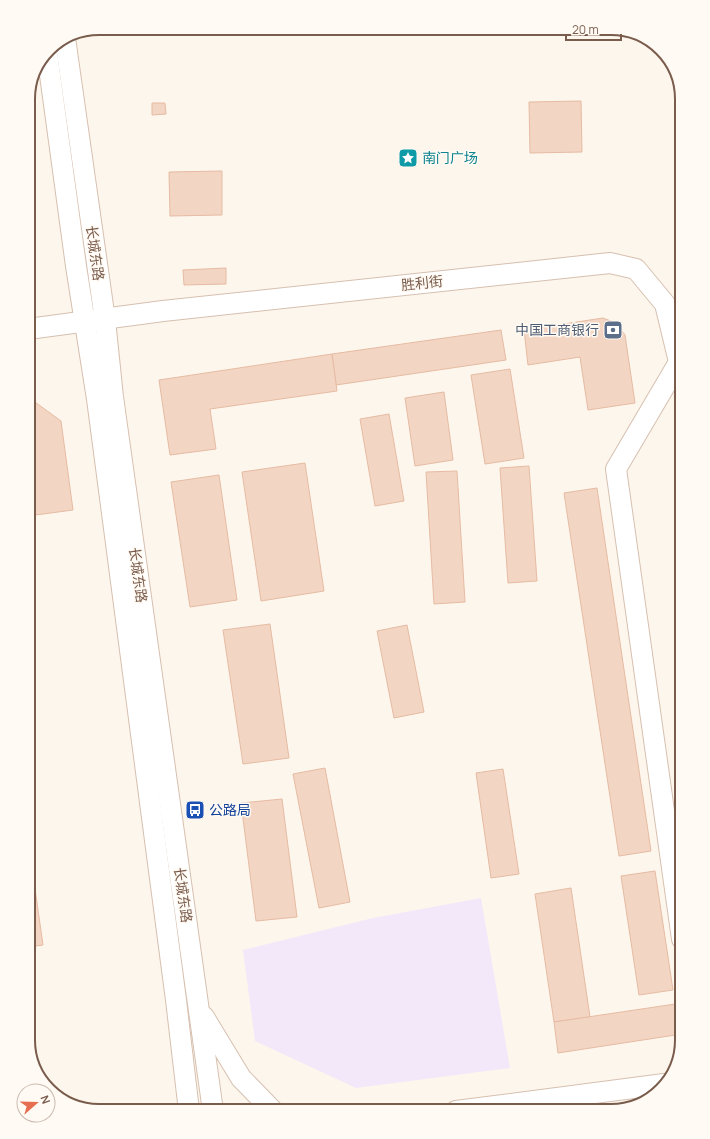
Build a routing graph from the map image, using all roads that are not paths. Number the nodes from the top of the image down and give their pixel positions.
1 (66, 45) edge
2 (48, 61) edge
3 (105, 320) junction
4 (84, 322) junction
5 (35, 328) edge
6 (675, 343) edge
7 (675, 370) edge
8 (675, 889) edge
9 (199, 1010) junction
10 (656, 1085) edge
11 (188, 1104) edge
12 (212, 1104) edge
13 (266, 1104) edge
14 (510, 1104) edge

1 - 3 main road, 长城东路
2 - 4 main road, 长城东路
3 - 4 main road, 胜利街
3 - 6 main road, 胜利街
3 - 9 main road, 长城东路
4 - 5 main road, 胜利街
4 - 11 main road, 长城东路
7 - 8 main road
9 - 12 main road, 长城东路
9 - 13 main road
10 - 14 main road

